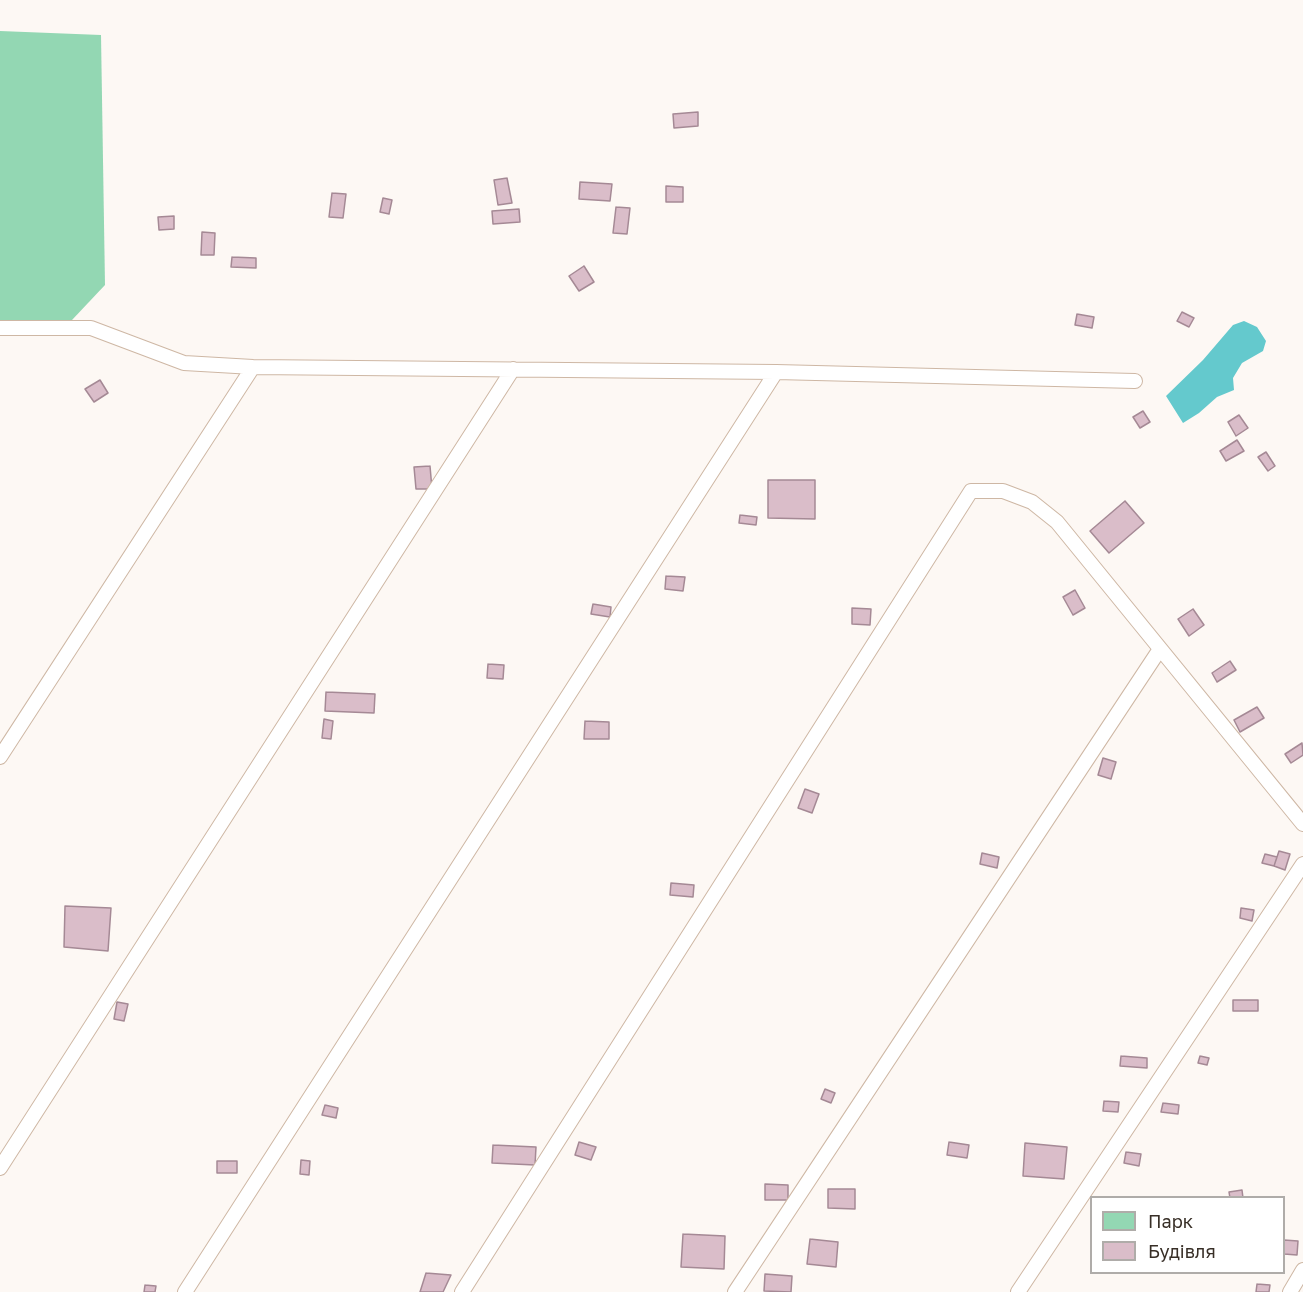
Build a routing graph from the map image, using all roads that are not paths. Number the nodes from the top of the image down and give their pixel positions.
1 (0, 328) edge
2 (253, 367) junction
3 (513, 369) junction
4 (776, 372) junction
5 (1135, 381) dead end
6 (1160, 649) junction
7 (0, 757) edge
8 (1303, 824) edge
9 (1303, 864) edge
10 (0, 1168) edge
11 (1303, 1270) edge
12 (185, 1292) edge
13 (462, 1292) edge
14 (735, 1292) edge
15 (1018, 1292) edge
16 (1290, 1292) edge

1 - 2 lane
2 - 3 lane
2 - 7 lane
3 - 4 lane
3 - 10 lane
4 - 5 lane
4 - 12 lane
6 - 8 lane
6 - 13 lane
6 - 14 lane
9 - 15 lane
11 - 16 lane

